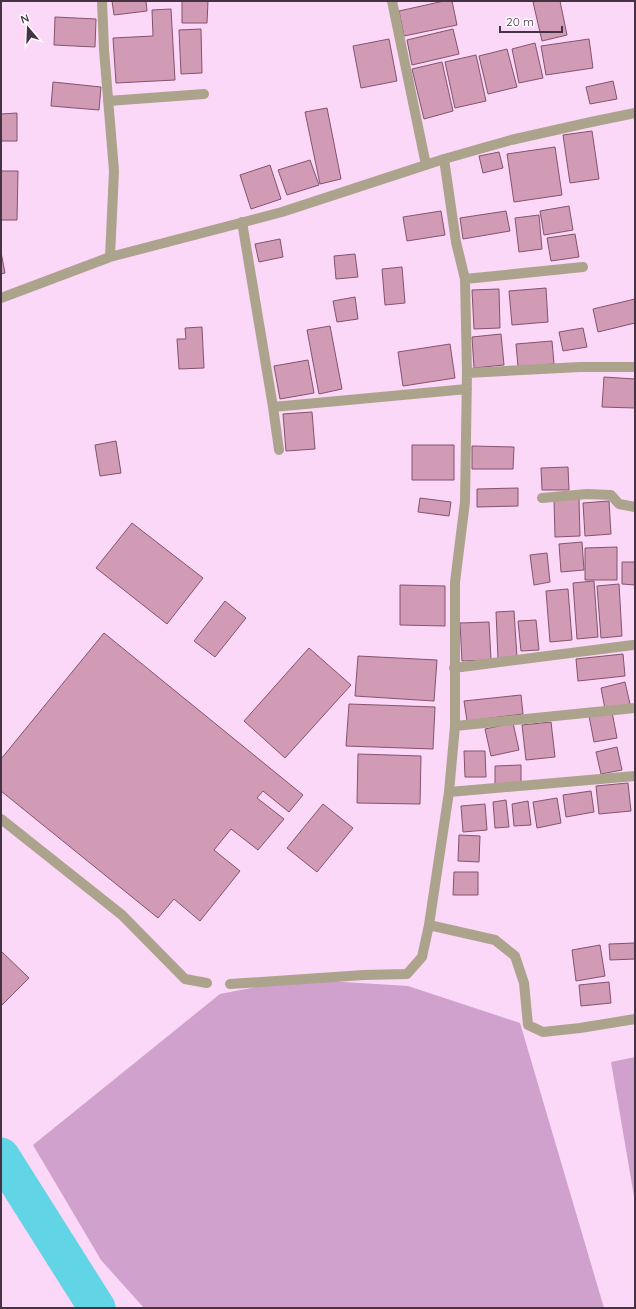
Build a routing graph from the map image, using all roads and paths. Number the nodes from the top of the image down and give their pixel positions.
1 (102, 1) edge
2 (392, 1) edge
3 (204, 94) dead end
4 (108, 101) junction
5 (635, 114) edge
6 (444, 159) junction
7 (426, 165) junction
8 (242, 222) junction
9 (110, 257) junction
10 (583, 267) dead end
11 (465, 279) junction
12 (1, 298) edge
13 (635, 367) edge
14 (467, 373) junction
15 (467, 389) junction
16 (273, 407) junction
17 (279, 450) dead end
18 (542, 498) dead end
19 (635, 507) edge
20 (633, 645) dead end
21 (454, 668) junction
22 (635, 708) edge
23 (455, 726) junction
24 (635, 776) edge
25 (449, 792) junction
26 (1, 818) edge
27 (429, 925) junction
28 (207, 983) dead end
29 (230, 984) dead end
30 (635, 1020) edge

1 - 4 street
2 - 7 street
3 - 4 street
4 - 9 street
5 - 6 street
6 - 7 street
6 - 11 street
7 - 8 street
8 - 9 street
8 - 16 street
9 - 12 street
10 - 11 street
11 - 14 street
13 - 14 street
14 - 15 street
15 - 16 street
15 - 21 street
16 - 17 street
18 - 19 street
20 - 21 street
21 - 23 street
22 - 23 street
23 - 25 street
24 - 25 street
25 - 27 street
26 - 28 street
27 - 29 street
27 - 30 street

